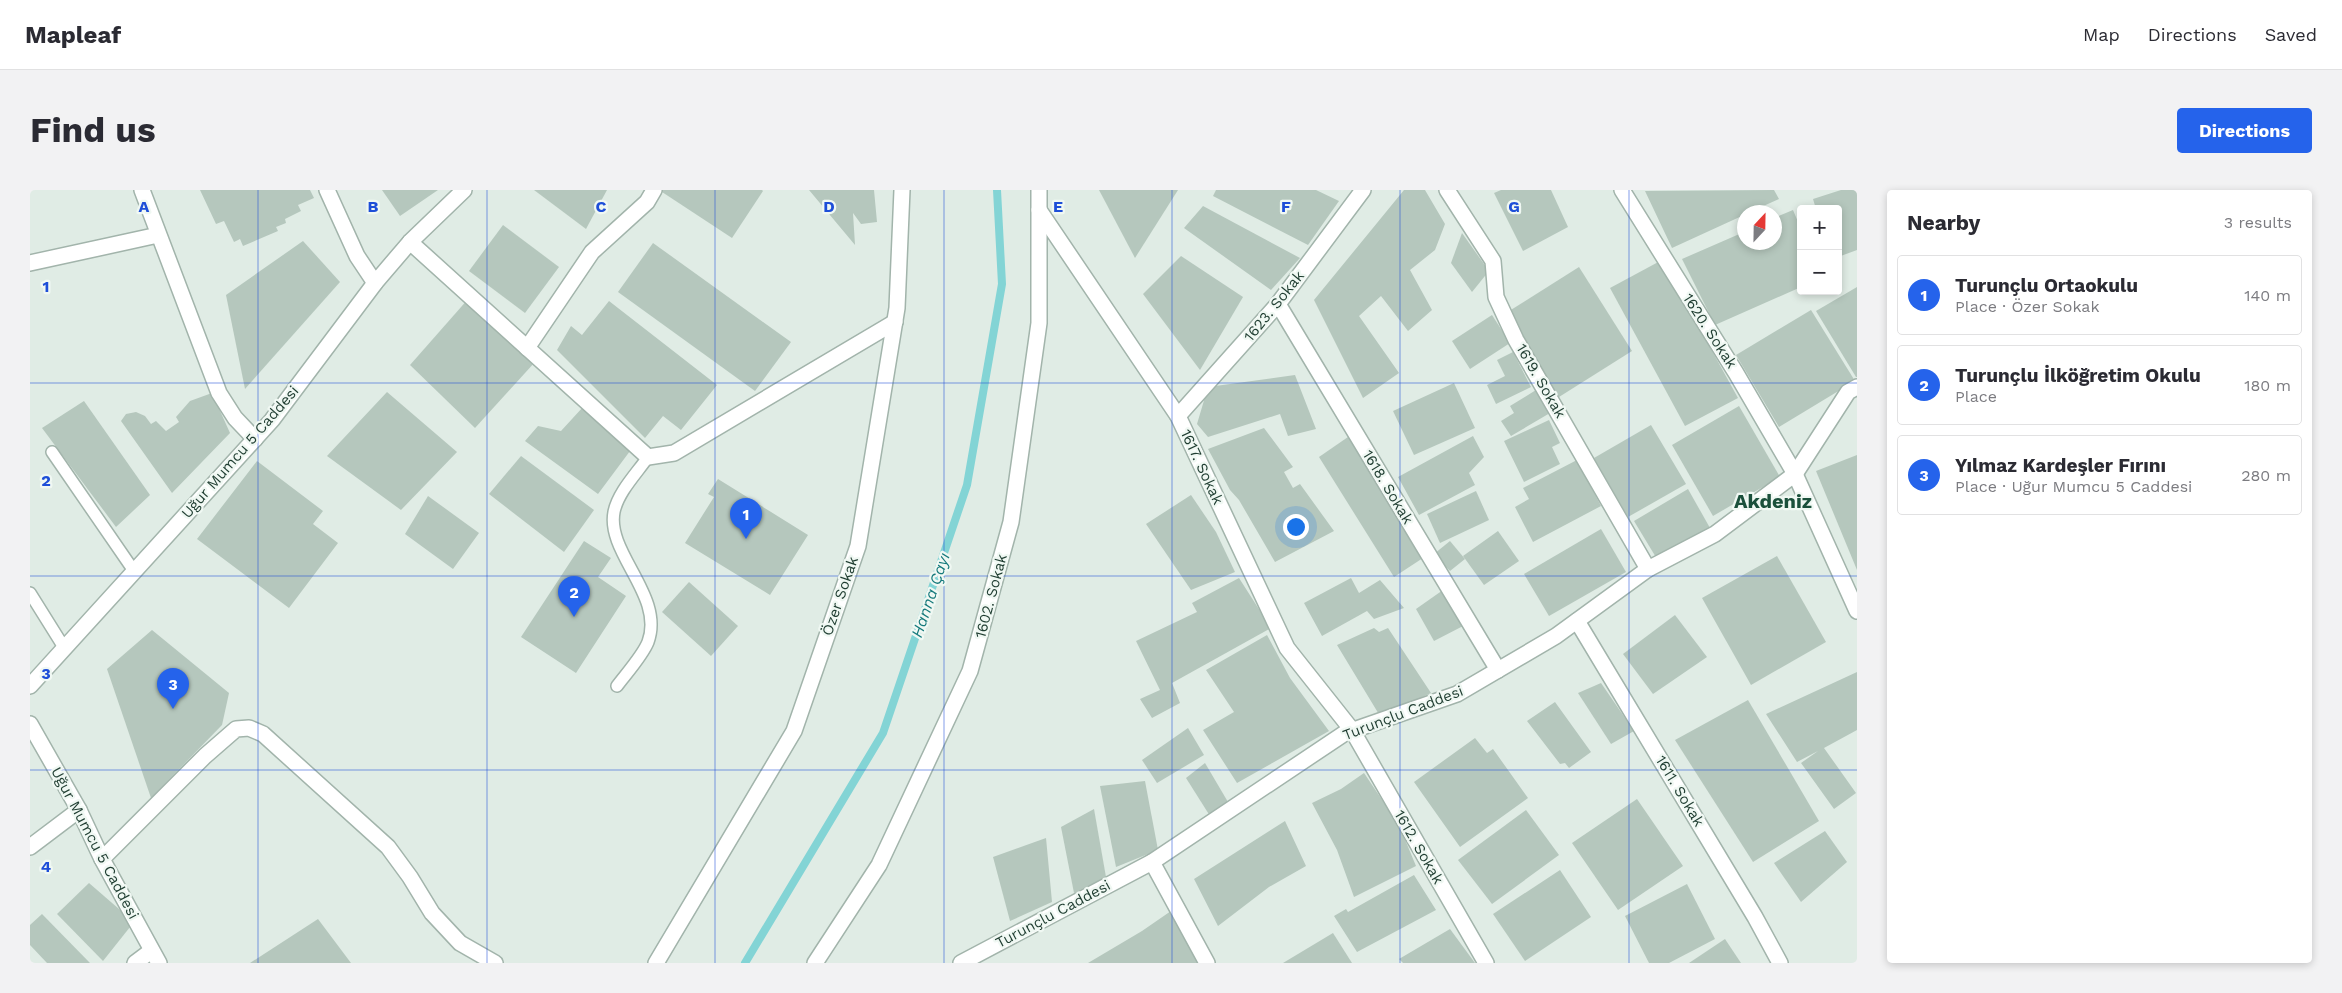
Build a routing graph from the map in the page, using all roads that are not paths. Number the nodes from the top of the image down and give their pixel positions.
1 (142, 190) edge
2 (327, 190) edge
3 (464, 190) edge
4 (654, 190) edge
5 (902, 190) edge
6 (1039, 190) edge
7 (1363, 190) edge
8 (1446, 190) edge
9 (1622, 190) edge
10 (1039, 210) junction
11 (158, 235) junction
12 (410, 242) junction
13 (30, 263) edge
14 (375, 284) junction
15 (1278, 304) junction
16 (895, 322) junction
17 (528, 348) junction
18 (1857, 387) edge
19 (1178, 416) junction
20 (255, 439) junction
21 (52, 452) dead end
22 (648, 456) junction
23 (1795, 474) junction
24 (1648, 570) junction
25 (134, 571) junction
26 (30, 593) edge
27 (1857, 611) edge
28 (1577, 621) junction
29 (65, 649) junction
30 (1498, 670) junction
31 (30, 686) edge
32 (618, 686) dead end
33 (30, 724) edge
34 (1352, 730) junction
35 (80, 810) junction
36 (30, 847) edge
37 (102, 858) junction
38 (1152, 862) junction
39 (155, 957) edge
40 (135, 963) edge
41 (495, 963) edge
42 (656, 963) edge
43 (815, 963) edge
44 (961, 963) edge
45 (1207, 963) edge
46 (1486, 963) edge
47 (1780, 963) edge

1 - 11 street
2 - 14 street
3 - 12 street, Uğur Mumcu 5 Caddesi
4 - 17 street
5 - 16 street, Özer Sokak
6 - 10 street, 1602. Sokak
7 - 15 street, 1623. Sokak
8 - 24 street, 1619. Sokak
9 - 23 street, 1620. Sokak
10 - 19 street, 1617. Sokak
10 - 43 street, 1602. Sokak
11 - 13 street
11 - 20 street
12 - 14 street, Uğur Mumcu 5 Caddesi
12 - 17 street
14 - 20 street, Uğur Mumcu 5 Caddesi
15 - 19 street, 1623. Sokak
15 - 30 street, 1618. Sokak
16 - 22 street
16 - 42 street, Özer Sokak
17 - 22 street
18 - 23 street, Turunçlu Caddesi
19 - 34 street, 1617. Sokak
20 - 25 street, Uğur Mumcu 5 Caddesi
21 - 25 lane
22 - 32 lane
23 - 24 street, Turunçlu Caddesi
23 - 27 street, 1620. Sokak
24 - 28 street, Turunçlu Caddesi
25 - 29 street, Uğur Mumcu 5 Caddesi
26 - 29 lane
28 - 30 street, Turunçlu Caddesi
28 - 47 street, 1611. Sokak
29 - 31 street, Uğur Mumcu 5 Caddesi
30 - 34 street, Turunçlu Caddesi
33 - 35 street, Uğur Mumcu 5 Caddesi
34 - 38 street, Turunçlu Caddesi
34 - 46 street, 1612. Sokak
35 - 36 street
35 - 37 street, Uğur Mumcu 5 Caddesi
37 - 39 street, Uğur Mumcu 5 Caddesi
37 - 41 street
38 - 44 street, Turunçlu Caddesi
38 - 45 street
39 - 40 street

